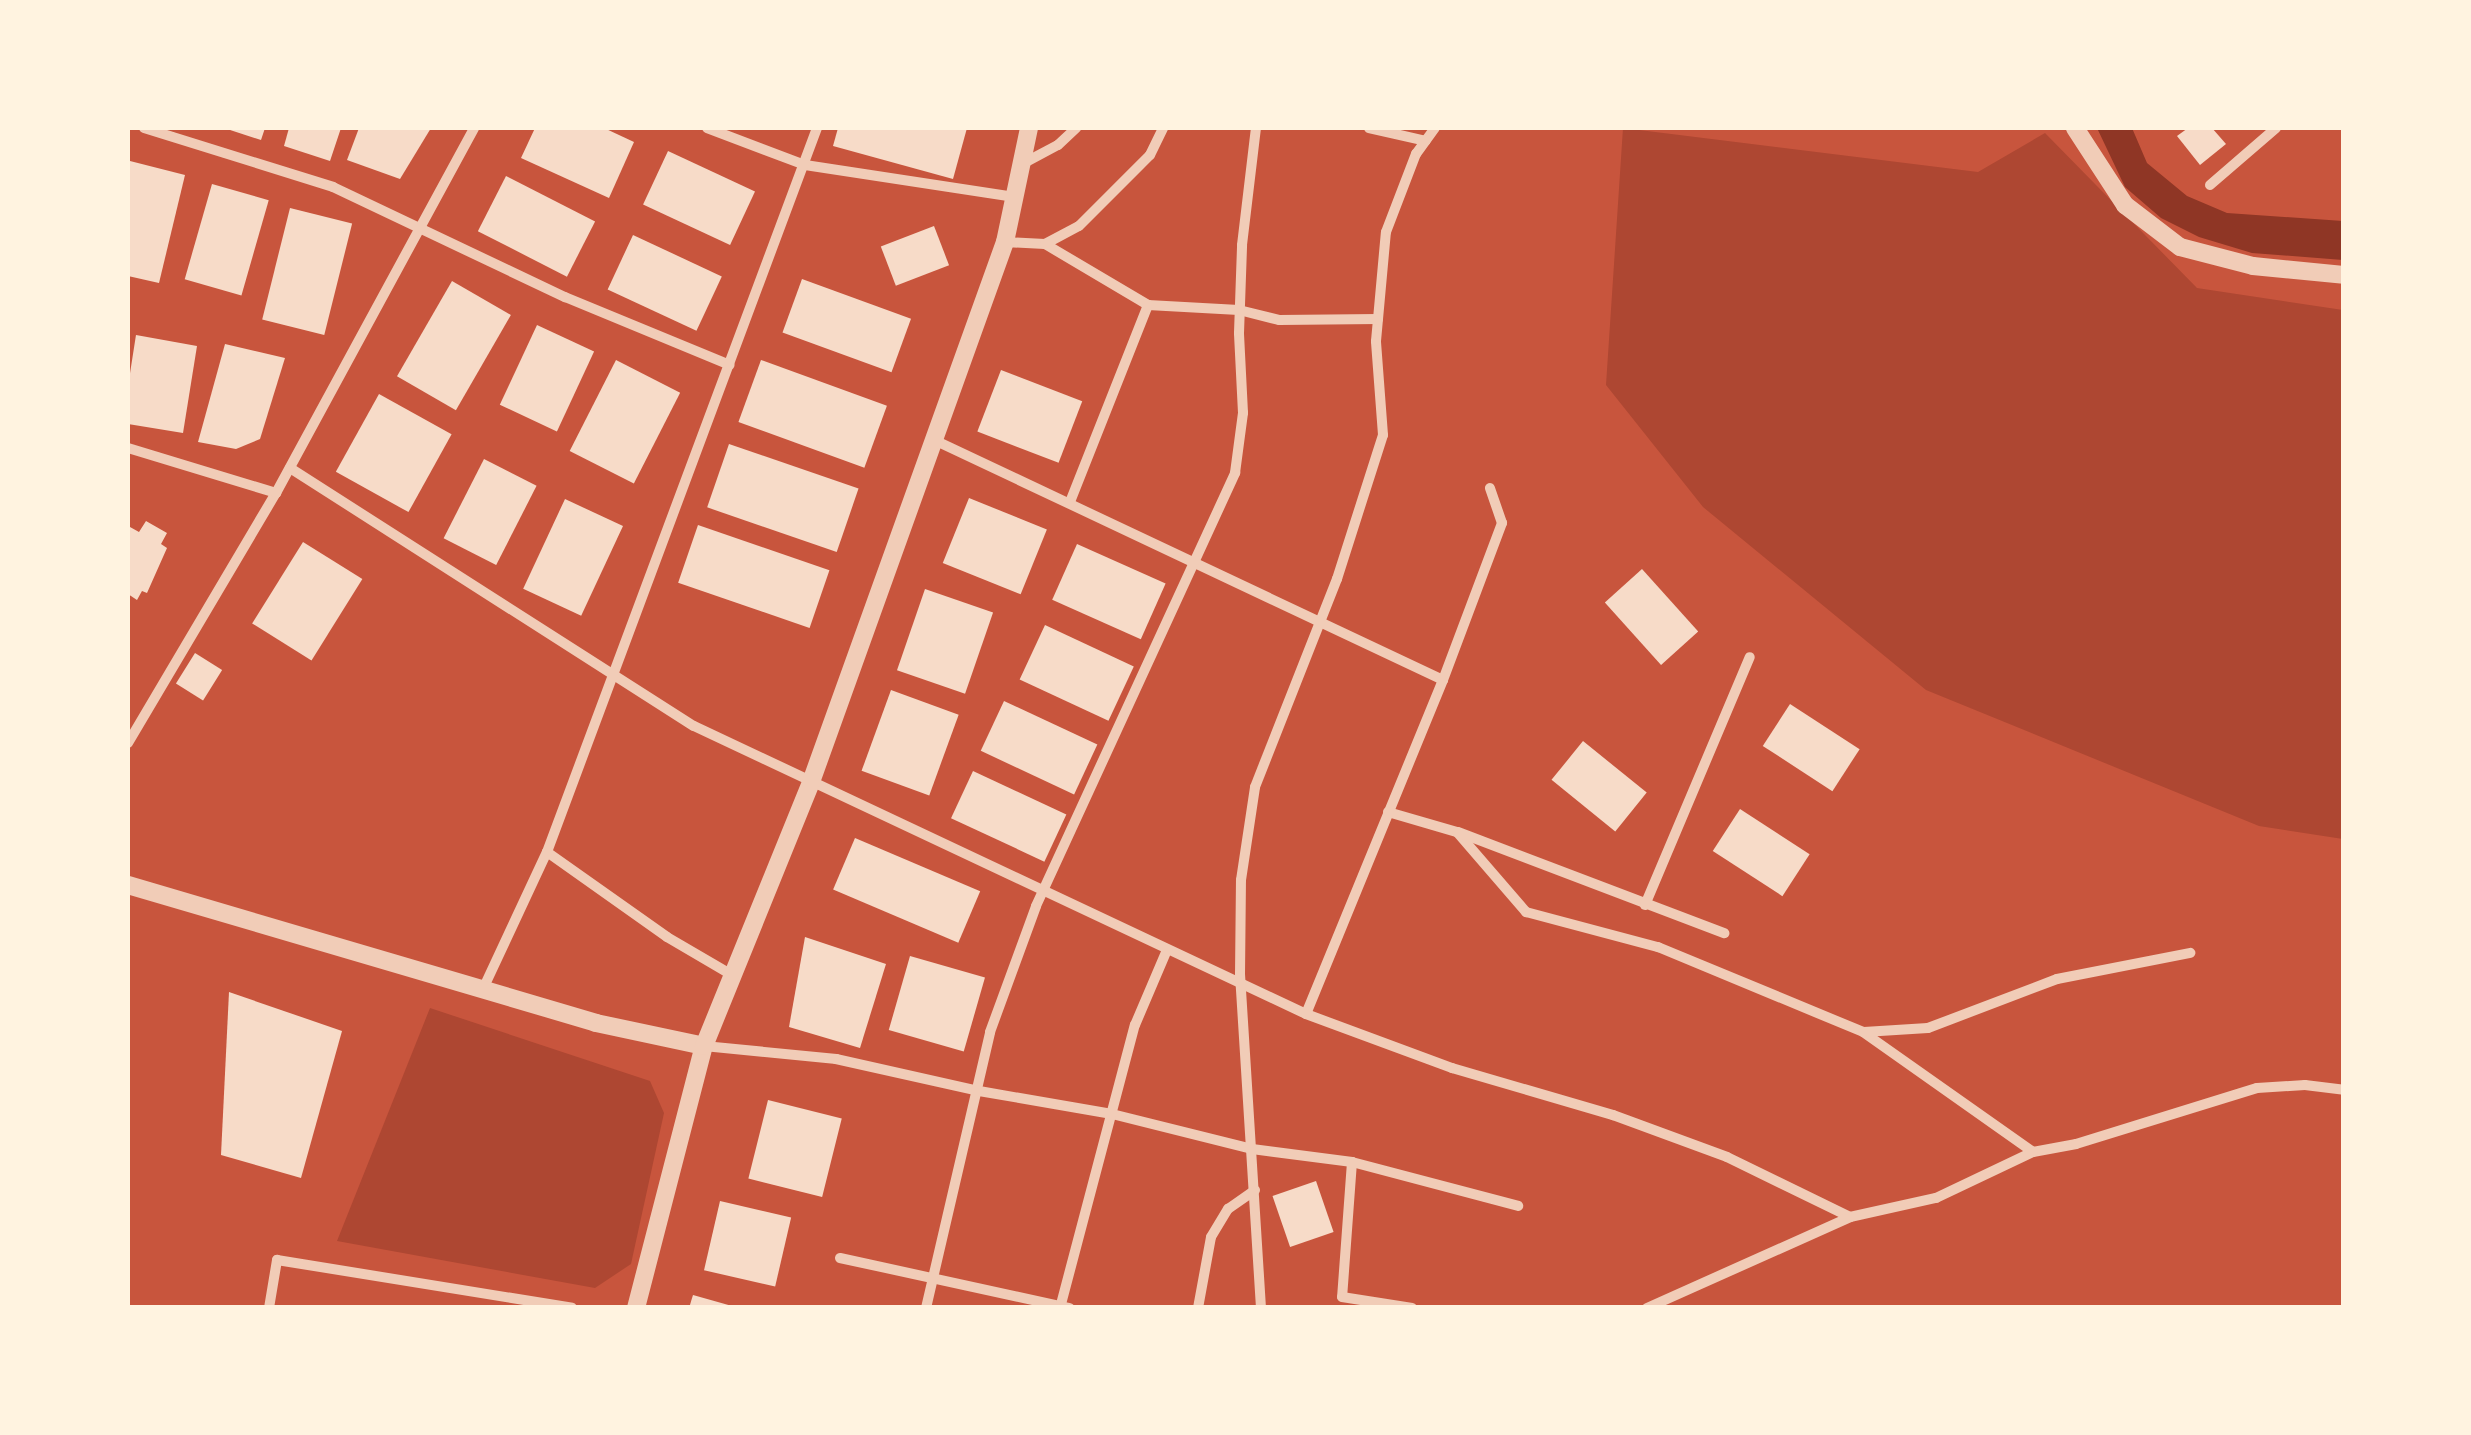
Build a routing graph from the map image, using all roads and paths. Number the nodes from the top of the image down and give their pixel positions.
1 (144, 128) edge
2 (474, 128) edge
3 (708, 128) edge
4 (816, 128) edge
5 (1030, 128) edge
6 (1076, 128) edge
7 (1163, 128) edge
8 (1256, 128) edge
9 (1369, 128) edge
10 (1435, 128) edge
11 (2075, 128) edge
12 (2276, 128) edge
13 (1426, 141) junction
14 (1024, 163) junction
15 (805, 166) junction
16 (2210, 185) dead end
17 (1016, 197) junction
18 (421, 228) junction
19 (1004, 242) junction
20 (1045, 244) junction
21 (2344, 275) edge
22 (1148, 305) junction
23 (1239, 310) junction
24 (1378, 319) junction
25 (730, 365) junction
26 (931, 438) junction
27 (128, 448) edge
28 (290, 468) junction
29 (1490, 488) dead end
30 (276, 494) junction
31 (1070, 502) junction
32 (1193, 561) junction
33 (1318, 625) junction
34 (1750, 656) dead end
35 (611, 677) junction
36 (1443, 680) junction
37 (128, 743) edge
38 (811, 782) junction
39 (1388, 812) junction
40 (1457, 832) junction
41 (547, 852) junction
42 (128, 884) edge
43 (1042, 892) junction
44 (1645, 905) junction
45 (1724, 933) dead end
46 (1167, 950) junction
47 (2190, 953) dead end
48 (732, 975) junction
49 (1240, 985) junction
50 (483, 989) junction
51 (1306, 1014) junction
52 (1862, 1032) junction
53 (704, 1046) junction
54 (2344, 1090) edge
55 (979, 1092) junction
56 (1112, 1114) junction
57 (1252, 1150) junction
58 (2033, 1152) junction
59 (1352, 1162) junction
60 (1255, 1190) junction
61 (1518, 1206) dead end
62 (1850, 1217) junction
63 (840, 1258) dead end
64 (933, 1278) junction
65 (1064, 1307) edge
66 (1648, 1307) edge
67 (269, 1308) edge
68 (572, 1308) edge
69 (636, 1308) edge
70 (926, 1308) edge
71 (1198, 1308) edge
72 (1262, 1308) edge
73 (1412, 1308) edge

1 - 18 street
2 - 18 street
3 - 15 street
4 - 15 street
5 - 14 street
6 - 14 street
7 - 20 street
8 - 23 street
9 - 13 street
10 - 13 street
11 - 21 street
12 - 16 street
13 - 24 street
14 - 17 street
15 - 17 street
15 - 25 street
17 - 19 street
18 - 25 street
18 - 28 street
19 - 20 street
19 - 26 street
20 - 22 street
22 - 23 street
22 - 31 street
23 - 24 street
23 - 32 street
24 - 33 street
25 - 35 street
26 - 31 street
26 - 38 street
27 - 30 street
28 - 30 street
28 - 35 street
29 - 36 street
30 - 37 street
31 - 32 street
32 - 33 street
32 - 43 street
33 - 36 street
33 - 49 street
34 - 44 street
35 - 38 street
35 - 41 street
36 - 39 street
38 - 43 street
38 - 48 street
39 - 40 street
39 - 51 street
40 - 44 street
40 - 52 street
41 - 48 street
41 - 50 street
42 - 50 street
43 - 46 street
43 - 55 street
44 - 45 street
46 - 49 street
46 - 56 street
47 - 52 street
48 - 53 street
49 - 51 street
49 - 57 street
50 - 53 street
51 - 62 street
52 - 58 street
53 - 55 street
53 - 69 street
54 - 58 street
55 - 56 street
55 - 64 street
56 - 57 street
56 - 65 street
57 - 59 street
57 - 60 street
58 - 62 street
59 - 61 street
59 - 73 street
60 - 71 street
60 - 72 street
62 - 66 street
63 - 64 street
64 - 65 street
64 - 70 street
67 - 68 street

